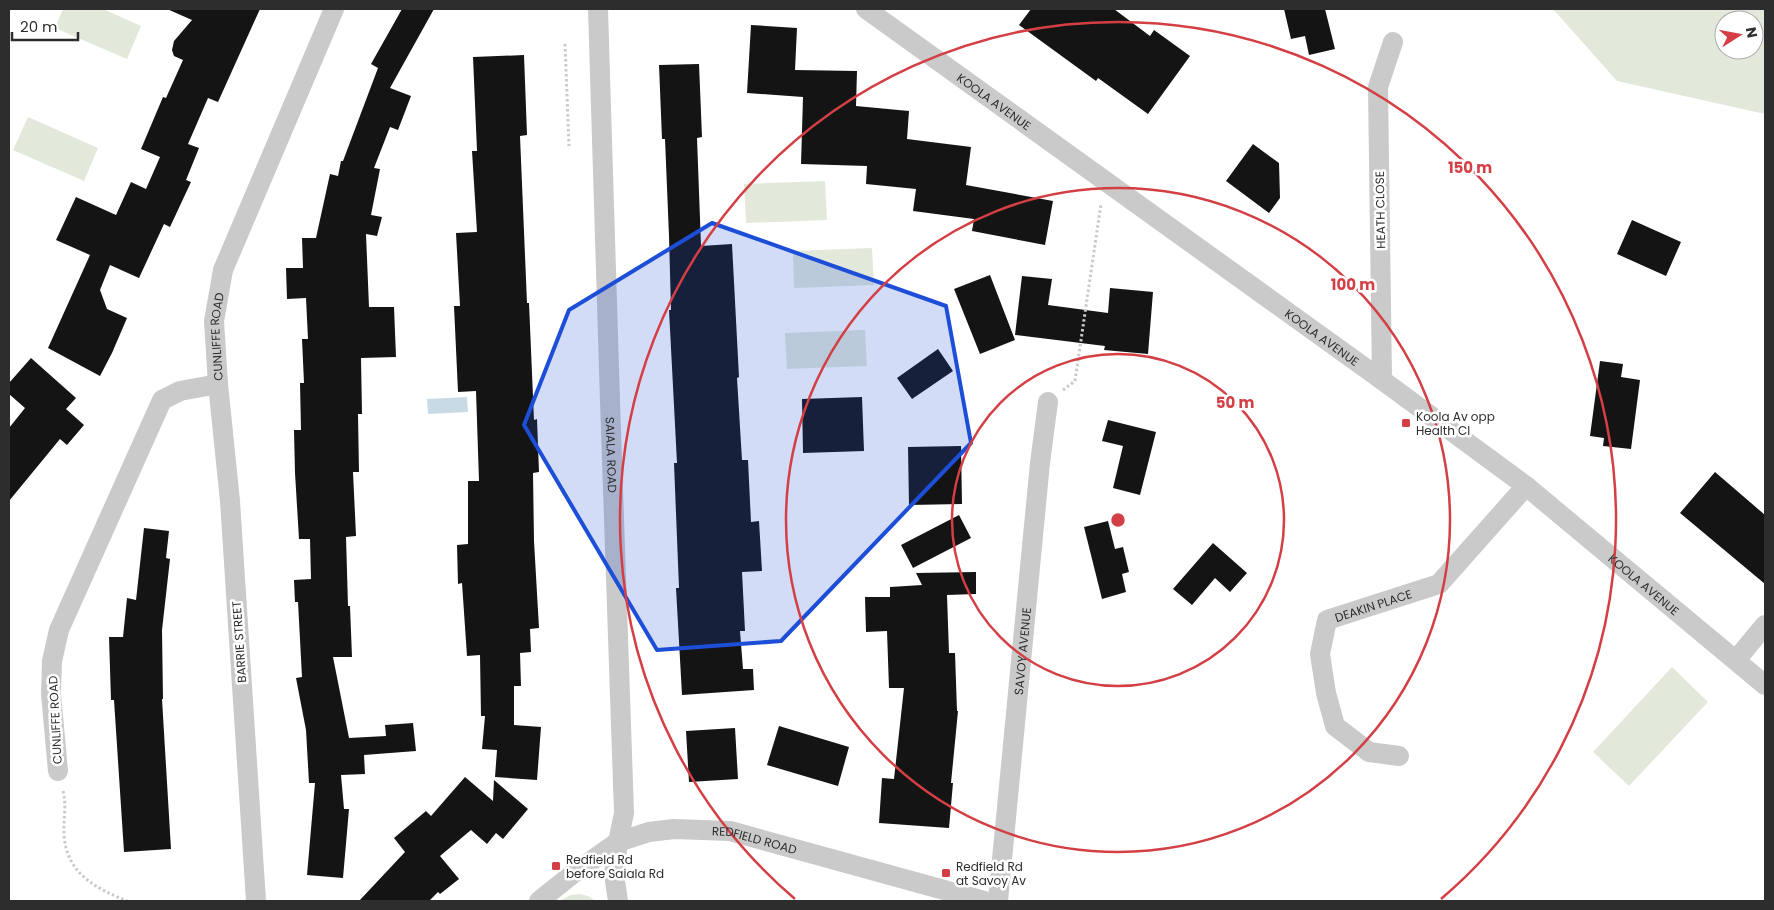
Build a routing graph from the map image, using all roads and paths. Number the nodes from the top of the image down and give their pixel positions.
1 (334, 9) edge
2 (598, 9) edge
3 (866, 9) edge
4 (1393, 42) dead end
5 (565, 44) dead end
6 (569, 146) dead end
7 (1104, 181) junction
8 (1382, 380) junction
9 (218, 384) junction
10 (1048, 402) joint
11 (1526, 486) junction
12 (1765, 625) edge
13 (1736, 660) junction
14 (1765, 685) edge
15 (1399, 756) dead end
16 (58, 771) dead end
17 (64, 794) dead end
18 (618, 842) junction
19 (127, 901) edge
20 (256, 901) edge
21 (539, 901) edge
22 (618, 901) edge
23 (984, 901) edge
24 (998, 901) edge

1 - 9 street, CUNLIFFE ROAD
2 - 18 street, SAIALA ROAD
3 - 7 street, KOOLA AVENUE
4 - 8 street, HEATH CLOSE
5 - 6 path
7 - 8 street, KOOLA AVENUE
7 - 10 path
8 - 11 street, KOOLA AVENUE
9 - 16 street, CUNLIFFE ROAD
9 - 20 street, BARRIE STREET
10 - 24 street, SAVOY AVENUE
11 - 13 street, KOOLA AVENUE
11 - 15 street, DEAKIN PLACE
12 - 13 street
13 - 14 street, KOOLA AVENUE
17 - 19 path
18 - 21 street, REDFIELD ROAD
18 - 22 street, SAIALA ROAD
18 - 23 street, REDFIELD ROAD

